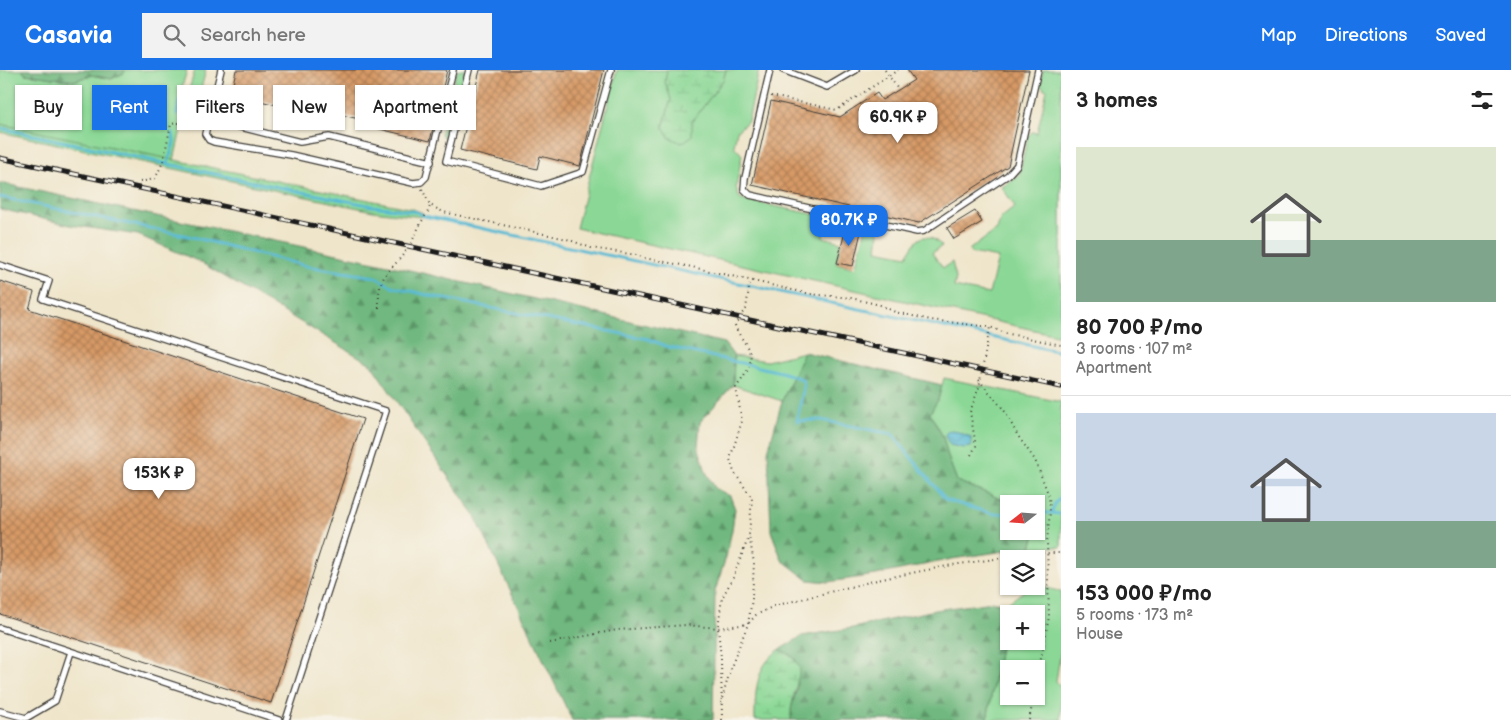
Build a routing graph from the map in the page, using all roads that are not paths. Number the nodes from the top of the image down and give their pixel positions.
1 (221, 70) edge
2 (453, 70) edge
3 (470, 70) edge
4 (611, 70) edge
5 (770, 70) edge
6 (784, 70) edge
7 (856, 70) edge
8 (1038, 70) edge
9 (217, 85) edge
10 (206, 130) edge
11 (252, 130) edge
12 (431, 162) junction
13 (0, 265) edge
14 (0, 628) edge
15 (71, 652) junction
16 (0, 711) edge
17 (279, 720) edge
18 (286, 720) edge

1 - 9 lane
2 - 12 lane
3 - 4 lane
5 - 8 lane
6 - 7 lane
10 - 12 lane
11 - 12 lane
13 - 18 lane
14 - 15 lane
15 - 16 lane
15 - 17 lane

